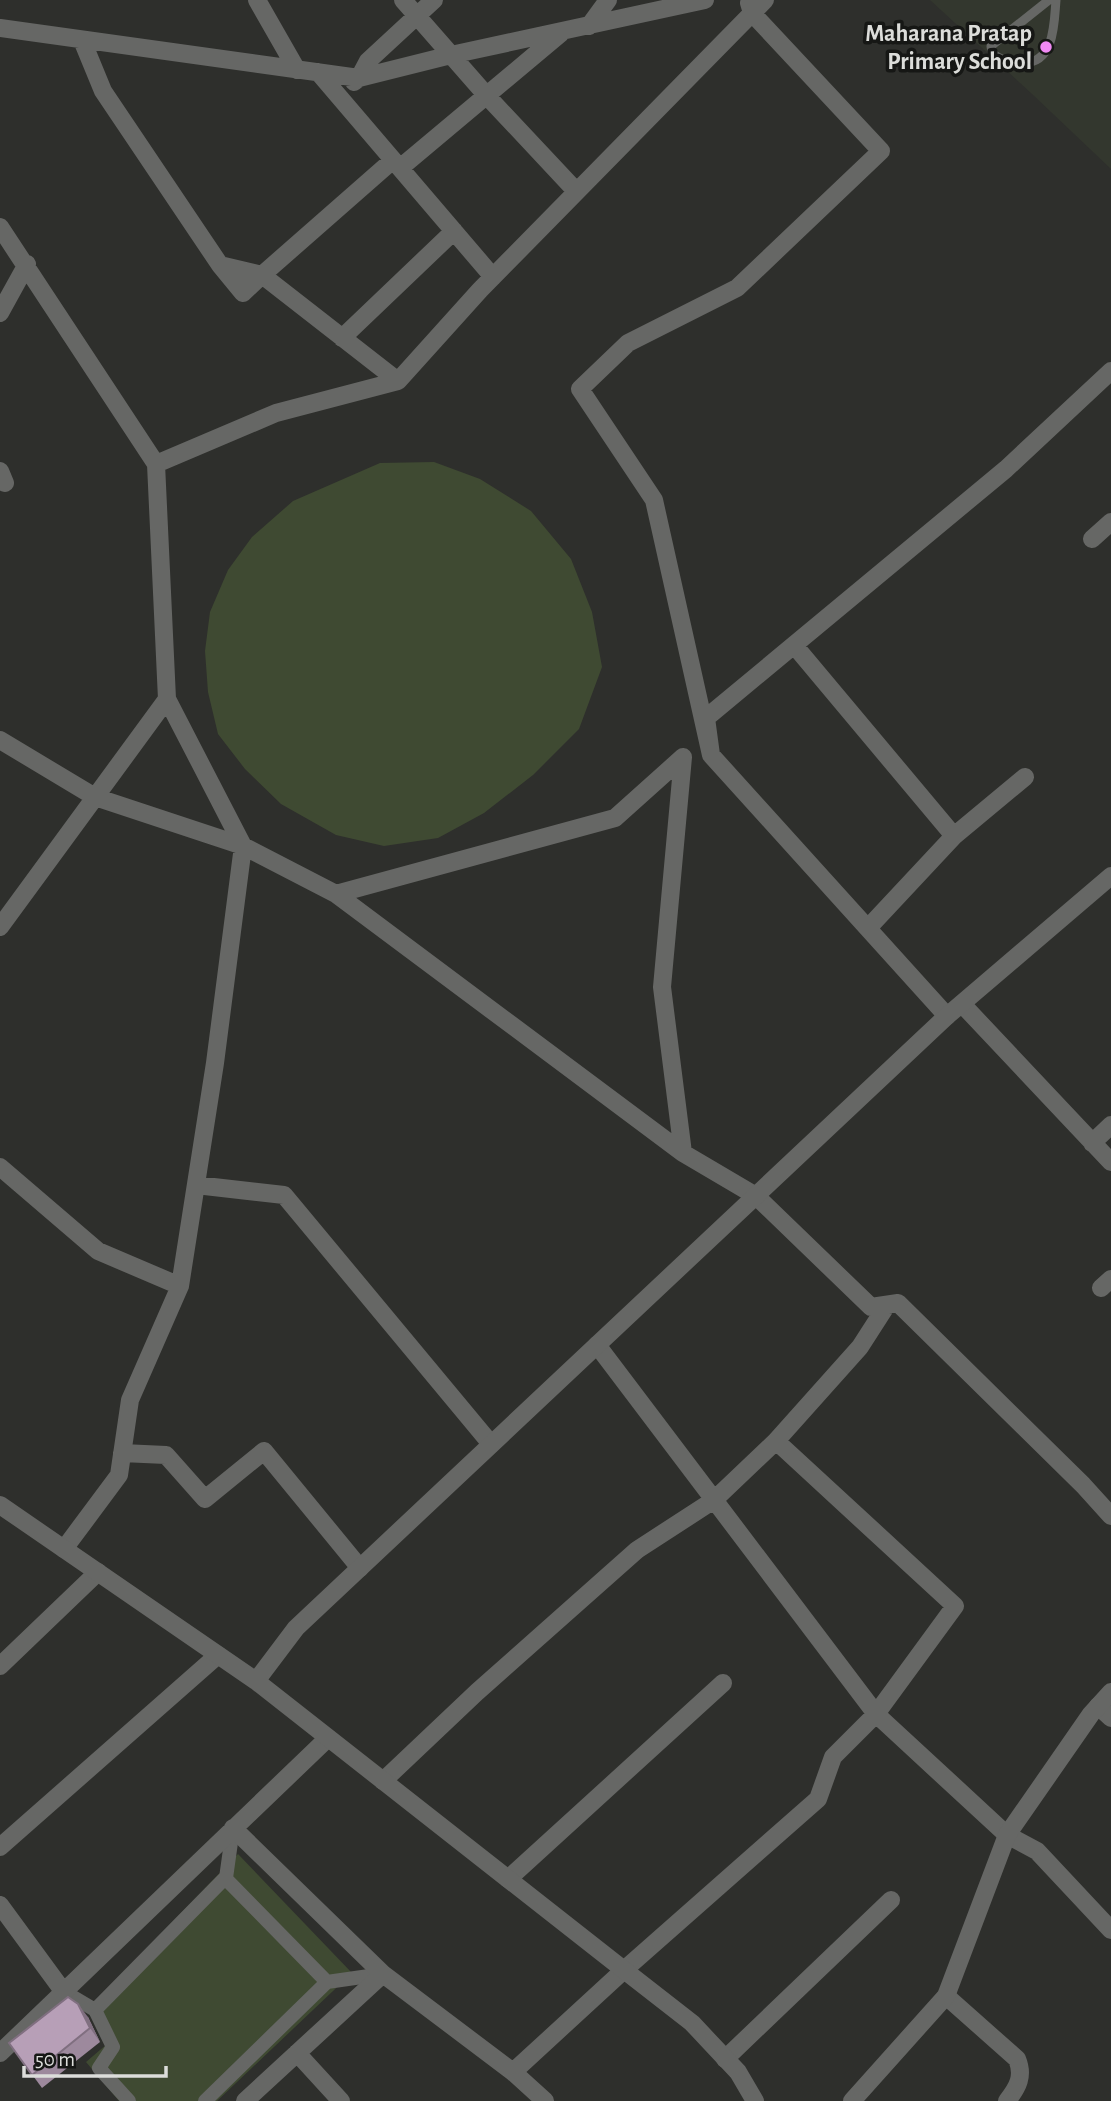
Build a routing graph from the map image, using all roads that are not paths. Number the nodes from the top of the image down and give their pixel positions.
1 (257, 0) edge
2 (403, 0) edge
3 (434, 0) edge
4 (608, 0) edge
5 (705, 0) edge
6 (1049, 0) edge
7 (1056, 0) edge
8 (755, 4) edge
9 (416, 15) junction
10 (589, 26) junction
11 (0, 28) edge
12 (562, 32) junction
13 (82, 40) junction
14 (451, 55) junction
15 (297, 70) junction
16 (318, 72) junction
17 (359, 78) junction
18 (336, 94) junction
19 (487, 96) junction
20 (397, 164) junction
21 (576, 191) junction
22 (0, 227) edge
23 (454, 232) junction
24 (27, 264) junction
25 (262, 275) junction
26 (493, 277) junction
27 (0, 313) edge
28 (342, 338) junction
29 (1111, 371) edge
30 (398, 382) junction
31 (156, 464) junction
32 (1111, 522) edge
33 (1092, 539) dead end
34 (794, 646) junction
35 (167, 699) junction
36 (0, 740) edge
37 (711, 755) junction
38 (1025, 777) dead end
39 (95, 797) junction
40 (954, 836) junction
41 (243, 846) junction
42 (1111, 876) edge
43 (336, 894) junction
44 (0, 927) edge
45 (868, 928) junction
46 (962, 1004) junction
47 (947, 1016) junction
48 (1111, 1125) edge
49 (1092, 1143) junction
50 (683, 1153) junction
51 (1111, 1162) edge
52 (2, 1172) edge
53 (196, 1185) junction
54 (756, 1196) junction
55 (180, 1286) junction
56 (887, 1305) junction
57 (597, 1345) junction
58 (776, 1441) junction
59 (491, 1444) junction
60 (122, 1453) junction
61 (714, 1500) junction
62 (0, 1505) edge
63 (1111, 1516) edge
64 (64, 1549) junction
65 (360, 1567) junction
66 (97, 1572) junction
67 (218, 1655) junction
68 (0, 1666) edge
69 (256, 1681) junction
70 (723, 1683) dead end
71 (1111, 1692) edge
72 (1105, 1712) edge
73 (876, 1714) junction
74 (328, 1738) junction
75 (383, 1781) junction
76 (233, 1828) junction
77 (1007, 1835) junction
78 (0, 1847) edge
79 (226, 1878) junction
80 (508, 1879) junction
81 (891, 1900) dead end
82 (0, 1905) edge
83 (1111, 1930) edge
84 (624, 1969) junction
85 (383, 1974) junction
86 (327, 1982) junction
87 (63, 1991) junction
88 (946, 1996) junction
89 (95, 2010) junction
90 (0, 2053) edge
91 (297, 2053) junction
92 (725, 2059) junction
93 (513, 2072) junction
94 (129, 2101) edge
95 (205, 2101) edge
96 (245, 2101) edge
97 (341, 2101) edge
98 (545, 2101) edge
99 (755, 2101) edge
100 (852, 2101) edge
101 (1007, 2101) edge

1 - 15 street
2 - 9 street
3 - 9 street
4 - 10 street
5 - 10 street
6 - 7 lane
8 - 21 street
8 - 37 street
9 - 14 street
9 - 17 street
10 - 12 street
11 - 13 street
12 - 14 street
12 - 19 street
13 - 15 street
13 - 25 street
14 - 17 street
14 - 19 street
15 - 16 street
16 - 17 street
16 - 18 street
17 - 18 street
18 - 20 street
19 - 20 street
19 - 21 street
20 - 23 street
20 - 25 street
21 - 26 street
22 - 24 street
23 - 26 street
23 - 28 street
24 - 27 street
24 - 31 street
25 - 28 street
26 - 30 street
28 - 30 street
29 - 34 street
30 - 31 street
31 - 35 street
32 - 33 street
34 - 37 street
34 - 40 street
35 - 39 street
35 - 41 street
36 - 39 street
37 - 45 street
38 - 40 street
39 - 41 street
39 - 44 street
40 - 45 street
41 - 43 street
41 - 53 street
42 - 46 street
43 - 50 street
43 - 50 street
45 - 47 street
46 - 47 street
46 - 49 street
47 - 54 street
48 - 49 street
49 - 51 street
50 - 54 street
52 - 55 street
53 - 55 street
53 - 59 street
54 - 56 street
54 - 57 street
55 - 60 street
56 - 58 street
56 - 63 street
57 - 59 street
57 - 61 street
58 - 61 street
58 - 73 street
59 - 65 street
60 - 64 street
60 - 65 street
61 - 73 street
61 - 75 street
62 - 64 street
64 - 66 street
65 - 69 street
66 - 67 street
66 - 68 street
67 - 69 street
67 - 78 street
69 - 74 street
70 - 80 street
71 - 72 street
72 - 77 street
73 - 77 street
73 - 84 street
74 - 75 street
74 - 76 street
75 - 80 street
76 - 79 street
76 - 85 street
76 - 87 street
77 - 83 street
77 - 88 street
79 - 86 street
79 - 89 street
80 - 84 street
81 - 92 street
82 - 87 street
84 - 92 street
84 - 93 street
85 - 86 street
85 - 91 street
85 - 93 street
86 - 95 street
87 - 89 street
87 - 90 street
88 - 100 street
88 - 101 street
89 - 94 street
91 - 96 street
91 - 97 street
92 - 99 street
93 - 98 street

